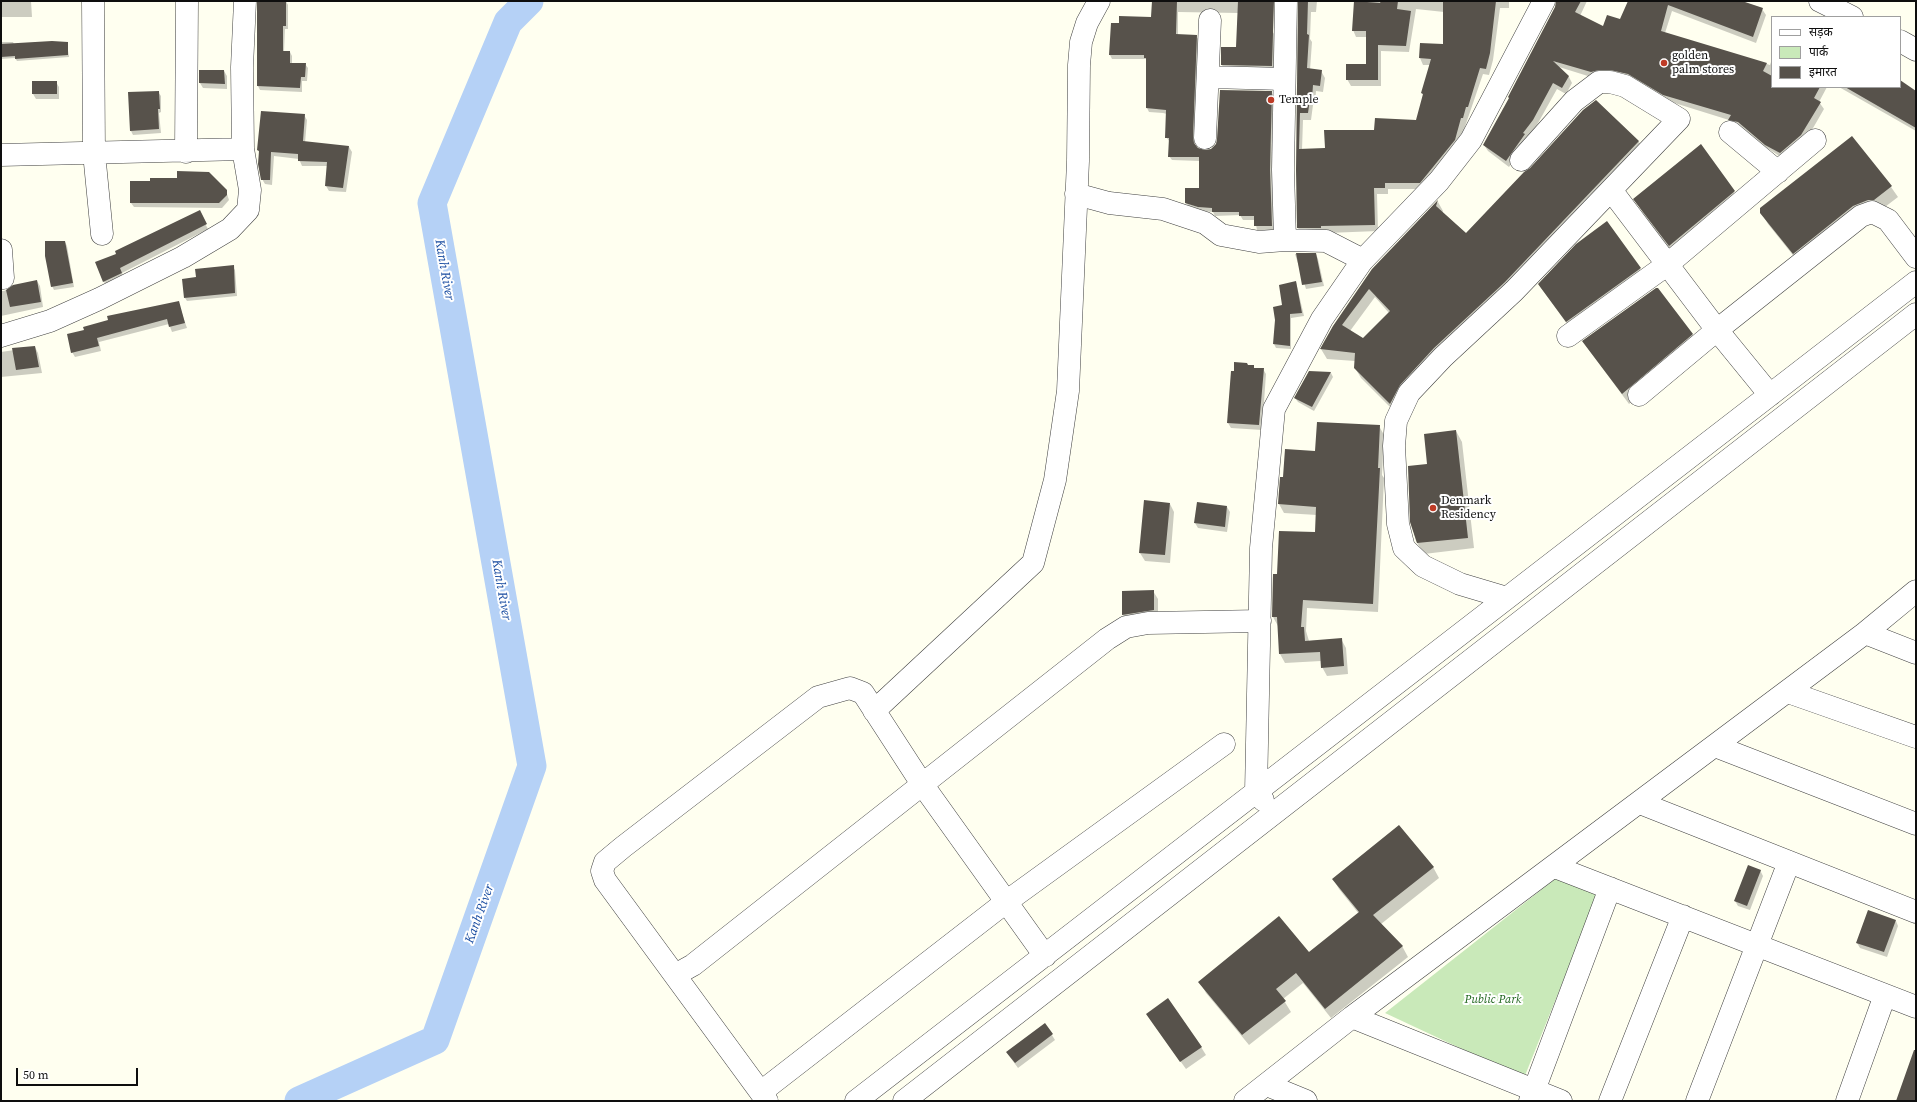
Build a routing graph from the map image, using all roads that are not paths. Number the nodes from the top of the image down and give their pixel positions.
1 (93, 1) edge
2 (187, 1) edge
3 (245, 1) edge
4 (1099, 1) edge
5 (1286, 1) edge
6 (1544, 1) edge
7 (1820, 1) edge
8 (1850, 16) edge
9 (1210, 20) dead end
10 (1901, 42) edge
11 (1916, 50) edge
12 (1209, 77) junction
13 (1284, 79) junction
14 (1730, 132) dead end
15 (1205, 138) dead end
16 (1815, 140) dead end
17 (243, 149) junction
18 (186, 152) junction
19 (94, 153) junction
20 (1, 155) edge
21 (1521, 160) dead end
22 (1778, 172) junction
23 (1610, 190) junction
24 (1076, 194) junction
25 (102, 234) dead end
26 (1285, 240) junction
27 (1, 250) edge
28 (1916, 257) edge
29 (1363, 260) junction
30 (1668, 264) junction
31 (3, 278) dead end
32 (1916, 282) edge
33 (1916, 314) edge
34 (1717, 330) junction
35 (1, 336) edge
36 (1568, 336) dead end
37 (1770, 395) junction
38 (1639, 396) dead end
39 (1916, 591) edge
40 (1507, 598) junction
41 (1260, 621) junction
42 (1865, 633) junction
43 (1916, 653) edge
44 (1788, 692) junction
45 (874, 711) junction
46 (1916, 737) edge
47 (1224, 744) dead end
48 (1715, 746) junction
49 (922, 784) junction
50 (1256, 792) junction
51 (1640, 803) junction
52 (1274, 813) junction
53 (1916, 824) edge
54 (1789, 862) junction
55 (1556, 867) junction
56 (1610, 888) junction
57 (1006, 902) junction
58 (1916, 912) edge
59 (1683, 916) junction
60 (1758, 946) junction
61 (1045, 956) junction
62 (675, 975) junction
63 (1885, 995) junction
64 (1916, 1007) edge
65 (1352, 1017) junction
66 (1267, 1085) junction
67 (764, 1096) edge
68 (1531, 1096) edge
69 (856, 1101) edge
70 (904, 1101) edge
71 (1245, 1101) edge
72 (1306, 1101) edge
73 (1561, 1101) edge
74 (1610, 1101) edge
75 (1697, 1101) edge
76 (1847, 1101) edge

1 - 19 street
2 - 18 street
3 - 17 street
4 - 24 street
5 - 13 street
6 - 29 street
7 - 8 street
9 - 12 street
10 - 11 street
12 - 13 street
12 - 15 street
13 - 26 street
14 - 22 street
16 - 22 street
17 - 18 street
17 - 35 street
18 - 19 street
19 - 20 street
19 - 25 street
21 - 23 street
22 - 30 street
23 - 30 street
23 - 40 street
24 - 26 street
24 - 45 street
26 - 29 street
27 - 31 street
28 - 34 street
29 - 41 street
30 - 34 street
30 - 36 street
32 - 37 street
33 - 52 street
34 - 37 street
34 - 38 street
37 - 40 street
39 - 42 street
40 - 50 street
41 - 49 street
41 - 50 street
42 - 43 street
42 - 44 street
44 - 46 street
44 - 48 street
45 - 49 street
45 - 62 street
47 - 57 street
48 - 51 street
48 - 53 street
49 - 57 street
49 - 62 street
50 - 52 street
50 - 61 street
51 - 54 street
51 - 55 street
52 - 70 street
54 - 58 street
54 - 60 street
55 - 56 street
55 - 65 street
56 - 59 street
56 - 68 street
57 - 61 street
57 - 67 street
59 - 60 street
59 - 74 street
60 - 63 street
60 - 75 street
61 - 69 street
62 - 67 street
63 - 64 street
63 - 76 street
65 - 66 street
65 - 68 street
66 - 71 street
66 - 72 street
68 - 73 street

